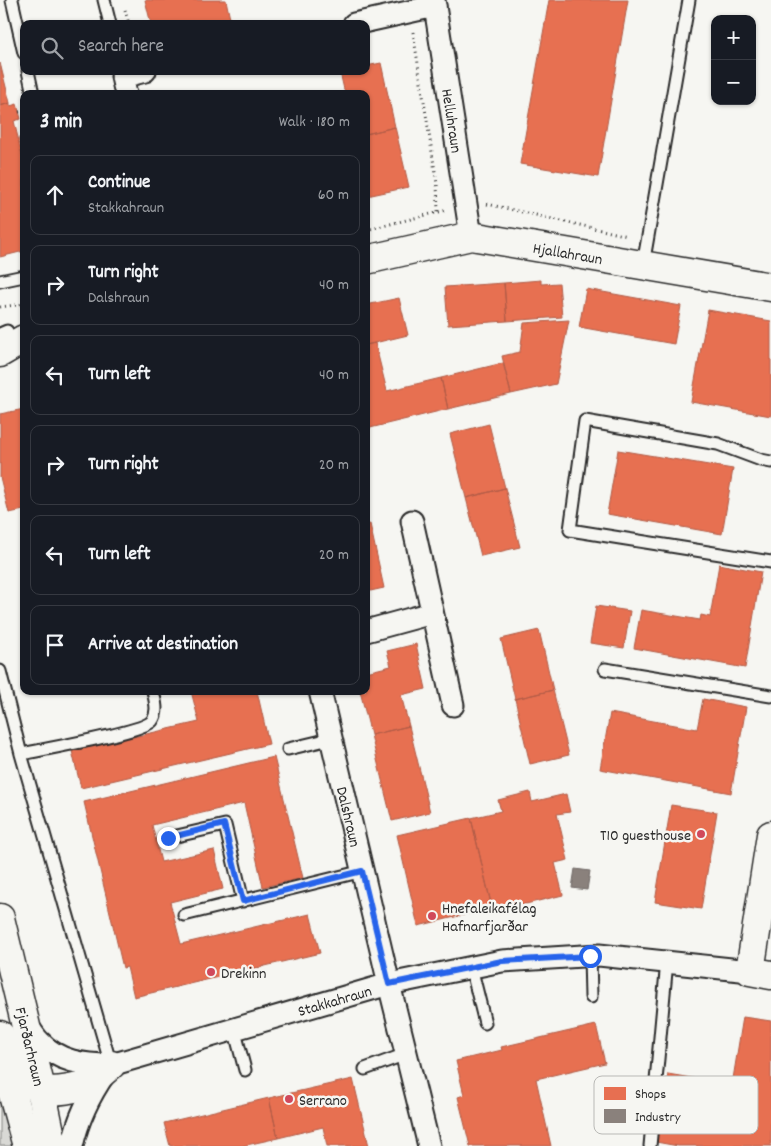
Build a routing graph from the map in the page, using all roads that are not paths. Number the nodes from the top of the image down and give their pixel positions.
1 (12, 0) edge
2 (104, 0) edge
3 (689, 0) edge
4 (435, 3) edge
5 (109, 20) edge
6 (370, 20) edge
7 (20, 35) edge
8 (29, 75) edge
9 (135, 75) edge
10 (123, 80) edge
11 (32, 90) edge
12 (470, 236) junction
13 (370, 259) edge
14 (643, 265) junction
15 (20, 277) edge
16 (0, 281) edge
17 (771, 287) edge
18 (771, 462) edge
19 (412, 521) dead end
20 (771, 562) edge
21 (432, 613) junction
22 (370, 630) edge
23 (605, 669) dead end
24 (0, 671) edge
25 (154, 695) edge
26 (321, 695) edge
27 (771, 696) edge
28 (453, 705) dead end
29 (330, 739) junction
30 (288, 749) dead end
31 (21, 754) junction
32 (771, 835) edge
33 (168, 838) dead end
34 (362, 871) junction
35 (243, 901) junction
36 (184, 915) dead end
37 (0, 918) edge
38 (590, 956) junction
39 (666, 961) junction
40 (471, 967) junction
41 (760, 973) edge
42 (389, 984) junction
43 (591, 997) dead end
44 (25, 1022) junction
45 (485, 1023) dead end
46 (234, 1028) junction
47 (0, 1035) edge
48 (0, 1049) edge
49 (406, 1054) junction
50 (111, 1065) junction
51 (245, 1070) dead end
52 (365, 1070) dead end
53 (656, 1076) edge
54 (41, 1089) junction
55 (27, 1146) edge
56 (53, 1146) edge
57 (72, 1146) edge
58 (429, 1146) edge

1 - 7 lane
2 - 5 lane
3 - 14 lane
4 - 6 street, Helluhraun
4 - 12 street, Helluhraun
8 - 11 lane
9 - 10 street
12 - 13 street, Hjallahraun
12 - 14 street, Hjallahraun
14 - 17 street, Hjallahraun
15 - 16 lane
18 - 20 lane
19 - 21 street
21 - 22 street
21 - 28 street
23 - 27 lane
24 - 31 lane
25 - 31 lane
26 - 29 street, Dalshraun
29 - 30 lane
29 - 34 street, Dalshraun
31 - 50 lane
32 - 41 street
33 - 35 lane
34 - 35 lane
34 - 42 street, Dalshraun
35 - 36 lane
37 - 44 street, Fjarðarhraun
38 - 39 street, Stakkahraun
38 - 40 street, Stakkahraun
38 - 43 lane
39 - 41 street, Stakkahraun
39 - 53 lane
40 - 42 street, Stakkahraun
40 - 45 lane
42 - 46 street, Stakkahraun
42 - 49 street, Dalshraun
44 - 50 street, Stakkahraun
44 - 54 street, Fjarðarhraun
46 - 50 street, Stakkahraun
46 - 51 lane
47 - 54 street
48 - 55 street, Fjarðarhraun
49 - 52 lane
49 - 58 street, Dalshraun
50 - 54 street
50 - 57 street
54 - 56 street, Fjarðarhraun

